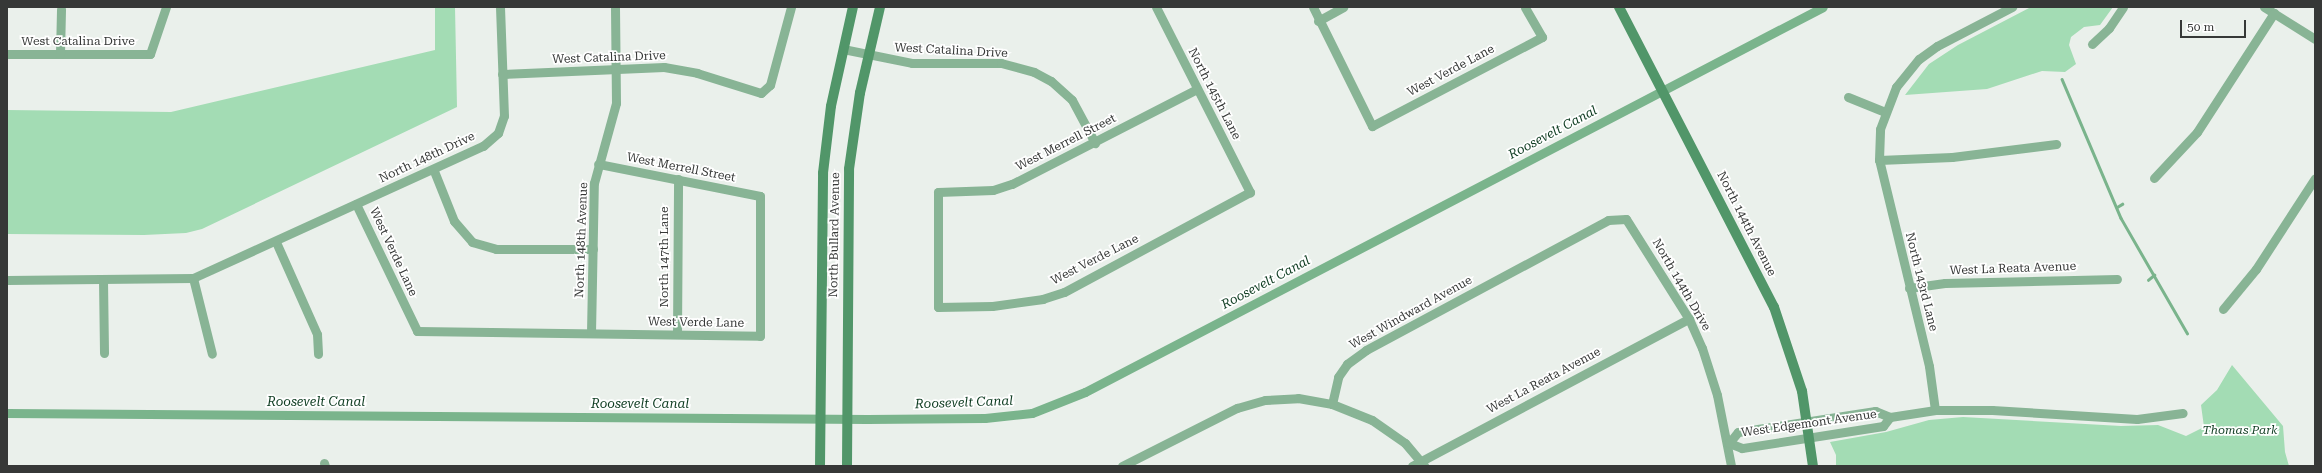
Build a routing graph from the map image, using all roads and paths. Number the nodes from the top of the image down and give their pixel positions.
1 (166, 7) edge
2 (500, 7) edge
3 (615, 7) edge
4 (791, 7) edge
5 (853, 7) edge
6 (880, 7) edge
7 (1156, 7) edge
8 (1313, 7) edge
9 (1343, 7) edge
10 (1525, 7) edge
11 (1619, 7) edge
12 (2012, 7) edge
13 (2123, 7) edge
14 (2264, 7) edge
15 (61, 9) dead end
16 (2274, 13) junction
17 (1318, 21) junction
18 (2315, 39) edge
19 (2092, 44) dead end
20 (843, 49) junction
21 (7, 54) edge
22 (60, 54) junction
23 (867, 55) junction
24 (618, 68) junction
25 (502, 74) junction
26 (1197, 89) junction
27 (1848, 97) dead end
28 (1885, 112) junction
29 (1095, 143) junction
30 (2056, 144) dead end
31 (1879, 160) junction
32 (598, 164) junction
33 (434, 171) junction
34 (2154, 178) dead end
35 (2315, 178) edge
36 (678, 179) junction
37 (1250, 192) joint
38 (356, 204) junction
39 (1620, 218) joint
40 (276, 242) junction
41 (593, 249) junction
42 (193, 278) junction
43 (2117, 278) dead end
44 (7, 280) edge
45 (103, 280) junction
46 (1909, 288) junction
47 (938, 307) joint
48 (2223, 309) dead end
49 (1689, 319) junction
50 (591, 333) junction
51 (677, 334) junction
52 (760, 336) joint
53 (104, 353) dead end
54 (212, 354) dead end
55 (318, 354) dead end
56 (1332, 404) junction
57 (1934, 410) junction
58 (2183, 413) dead end
59 (1890, 417) junction
60 (1808, 423) junction
61 (1811, 437) junction
62 (1729, 443) junction
63 (1422, 463) edge
64 (820, 466) edge
65 (847, 466) edge
66 (1122, 466) edge
67 (1412, 466) edge
68 (1731, 466) edge
69 (1813, 466) edge

1 - 22 street, West Catalina Drive
2 - 25 street, North 148th Drive
3 - 24 street, North 148th Avenue
4 - 24 street, West Catalina Drive
5 - 20 main road, North Bullard Avenue
6 - 23 main road, North Bullard Avenue
7 - 26 street, North 145th Lane
8 - 17 street
9 - 17 street
10 - 17 street, West Verde Lane
11 - 60 main road, North 144th Avenue
12 - 28 street, North 143rd Lane
13 - 19 street
14 - 16 street
15 - 22 street
16 - 18 street
16 - 34 street
20 - 23 street, West Catalina Drive
20 - 64 main road, North Bullard Avenue
21 - 22 street, West Catalina Drive
23 - 29 street, West Catalina Drive
23 - 65 main road, North Bullard Avenue
24 - 25 street, West Catalina Drive
24 - 32 street, North 148th Avenue
25 - 33 street, North 148th Drive
26 - 29 street, West Merrell Street
26 - 37 street, North 145th Lane
27 - 28 street
28 - 31 street, North 143rd Lane
29 - 47 street, West Merrell Street
30 - 31 street
31 - 46 street, North 143rd Lane
32 - 36 street, West Merrell Street
32 - 41 street, North 148th Avenue
33 - 38 street, North 148th Drive
33 - 41 street
35 - 48 street
36 - 51 street, North 147th Lane
36 - 52 street, West Merrell Street
37 - 47 street, West Verde Lane
38 - 40 street, West Verde Lane
38 - 50 street, West Verde Lane
39 - 49 street, North 144th Drive
39 - 56 street, West Windward Avenue
40 - 42 street, West Verde Lane
40 - 55 street
41 - 50 street, North 148th Avenue
42 - 45 street, West Verde Lane
42 - 54 street
43 - 46 street, West La Reata Avenue
44 - 45 street, West Verde Lane
45 - 53 street
46 - 57 street, North 143rd Lane
49 - 62 street, North 144th Drive
49 - 63 street, West La Reata Avenue
50 - 51 street, West Verde Lane
51 - 52 street, West Verde Lane
56 - 63 street
56 - 66 street
57 - 58 street, West Edgemont Avenue
57 - 59 street, West Edgemont Avenue
59 - 60 street, West Edgemont Avenue
59 - 61 street, West Edgemont Avenue
60 - 61 main road, North 144th Avenue
60 - 62 street, West Edgemont Avenue
61 - 62 street, West Edgemont Avenue
61 - 69 main road, North 144th Avenue
62 - 68 street, North 144th Drive
63 - 67 street, West La Reata Avenue

